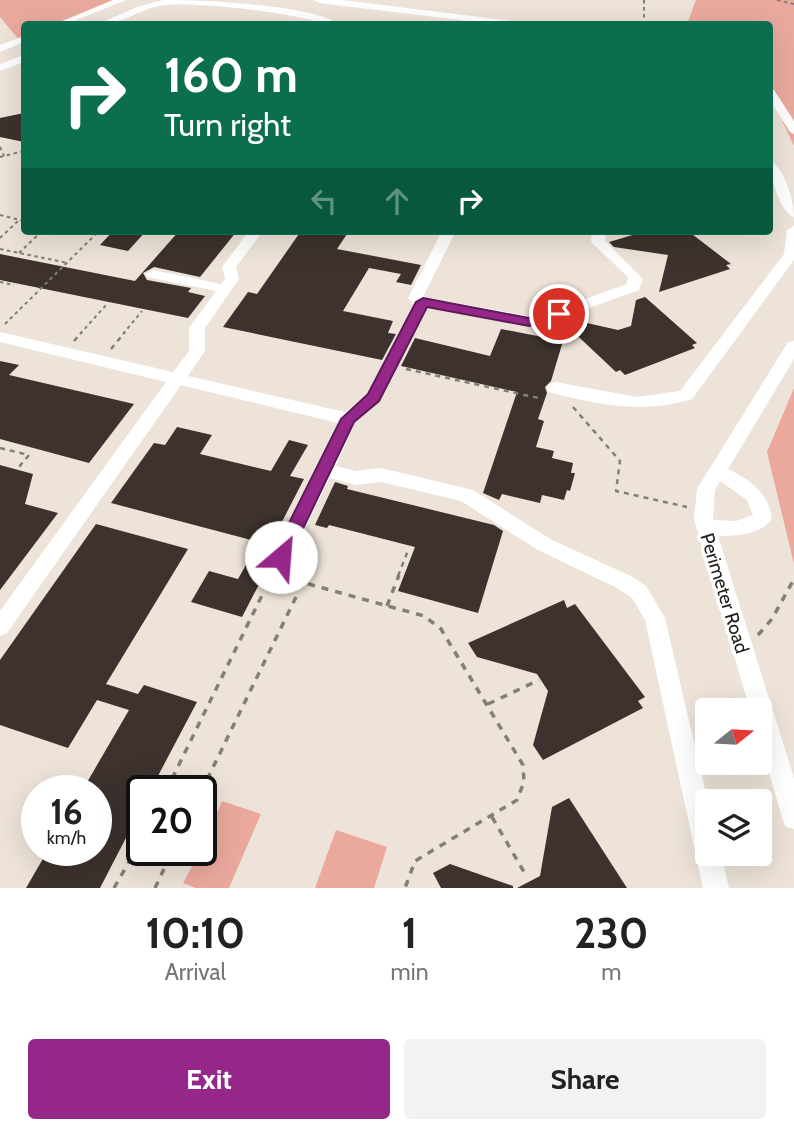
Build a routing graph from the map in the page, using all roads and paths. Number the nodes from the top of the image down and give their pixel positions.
1 (121, 0) edge
2 (319, 0) edge
3 (644, 0) edge
4 (777, 0) edge
5 (794, 4) edge
6 (422, 13) junction
7 (68, 21) edge
8 (111, 21) edge
9 (324, 21) edge
10 (415, 21) edge
11 (487, 21) edge
12 (644, 21) edge
13 (0, 36) edge
14 (21, 40) edge
15 (21, 40) edge
16 (0, 49) edge
17 (21, 59) edge
18 (0, 68) edge
19 (773, 97) edge
20 (794, 130) edge
21 (0, 147) edge
22 (21, 152) edge
23 (2, 156) edge
24 (773, 171) edge
25 (794, 213) edge
26 (0, 215) edge
27 (19, 220) joint
28 (794, 230) edge
29 (38, 235) edge
30 (95, 235) edge
31 (253, 235) edge
32 (447, 235) edge
33 (599, 235) edge
34 (0, 238) edge
35 (0, 249) edge
36 (19, 253) junction
37 (68, 263) junction
38 (153, 274) dead end
39 (0, 284) edge
40 (14, 285) dead end
41 (225, 289) junction
42 (423, 302) junction
43 (107, 304) dead end
44 (142, 311) dead end
45 (0, 329) edge
46 (0, 337) edge
47 (794, 346) edge
48 (64, 353) junction
49 (100, 362) junction
50 (406, 369) dead end
51 (176, 380) junction
52 (549, 393) joint
53 (570, 404) dead end
54 (348, 419) junction
55 (0, 447) edge
56 (19, 467) dead end
57 (325, 470) junction
58 (717, 471) junction
59 (704, 519) junction
60 (409, 548) dead end
61 (281, 557) junction
62 (794, 579) edge
63 (296, 595) dead end
64 (387, 606) junction
65 (0, 626) edge
66 (743, 651) junction
67 (539, 680) dead end
68 (488, 704) junction
69 (174, 775) edge
70 (209, 775) edge
71 (695, 795) edge
72 (492, 817) junction
73 (794, 817) edge
74 (127, 866) edge
75 (165, 866) edge
76 (711, 866) edge
77 (527, 877) dead end
78 (114, 888) edge
79 (155, 888) edge
80 (405, 888) edge
81 (716, 888) edge

1 - 7 street
2 - 6 street
3 - 12 path
4 - 5 path
6 - 10 street
6 - 11 street
8 - 9 street
13 - 14 street
15 - 16 street
17 - 18 street
19 - 20 street
21 - 23 path
22 - 23 path
24 - 25 street
26 - 27 path
27 - 34 path
28 - 52 street
29 - 36 path
30 - 37 path
31 - 41 street
32 - 42 street
33 - 42 street
35 - 36 path
36 - 37 path
37 - 45 path
38 - 41 street
39 - 40 path
41 - 51 street
42 - 54 street
43 - 48 path
44 - 49 path
46 - 48 street
47 - 58 street, Perimeter Road
48 - 49 street
49 - 51 street
50 - 52 path
51 - 54 street
51 - 65 street
53 - 59 path
54 - 57 street
55 - 56 path
57 - 61 street
57 - 71 street
58 - 59 street, Perimeter Road
58 - 59 street
59 - 66 street, Perimeter Road
60 - 64 path
61 - 64 path
61 - 69 path
62 - 66 path
63 - 70 path
64 - 68 path
66 - 73 street, Perimeter Road
67 - 68 path
68 - 72 path
72 - 77 path
72 - 80 path
74 - 78 path
75 - 79 path
76 - 81 street

